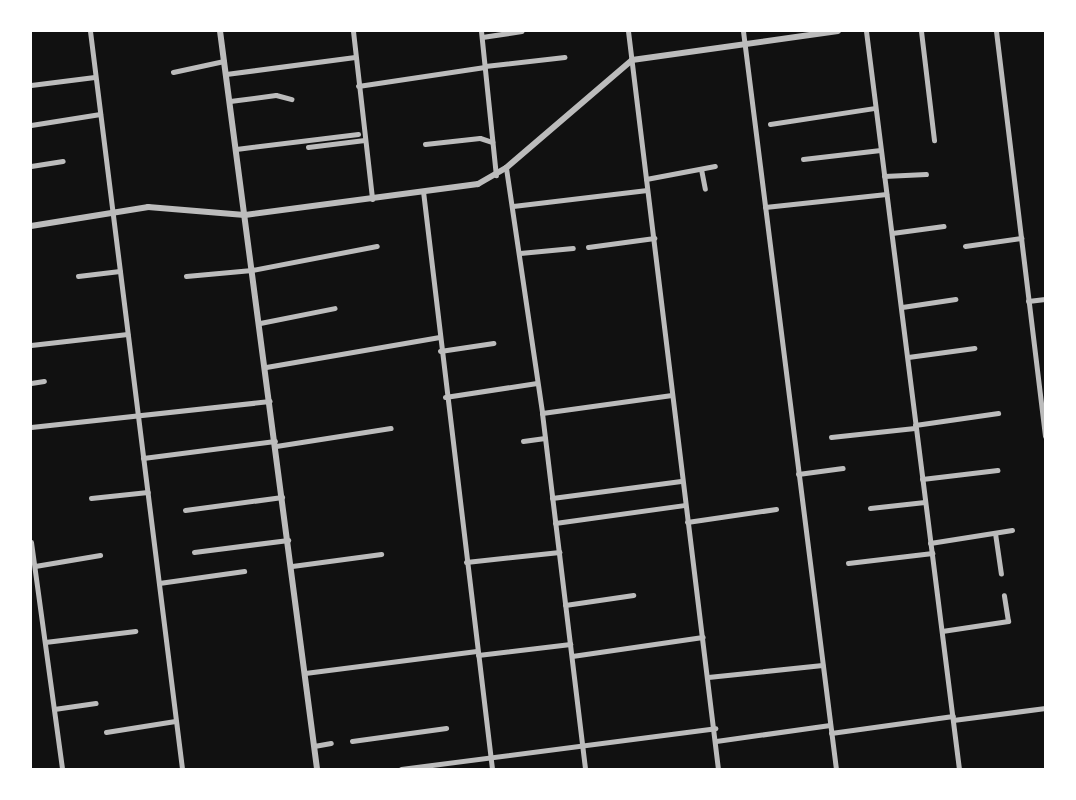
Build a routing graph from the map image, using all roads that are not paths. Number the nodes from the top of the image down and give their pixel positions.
1 (90, 31) edge
2 (220, 31) edge
3 (353, 31) edge
4 (522, 31) edge
5 (628, 31) edge
6 (743, 31) edge
7 (838, 31) edge
8 (866, 31) edge
9 (922, 31) edge
10 (996, 31) edge
11 (481, 34) edge
12 (744, 42) junction
13 (564, 57) dead end
14 (355, 58) junction
15 (632, 60) junction
16 (224, 61) junction
17 (485, 66) junction
18 (173, 72) dead end
19 (226, 74) junction
20 (94, 77) junction
21 (31, 85) edge
22 (358, 86) junction
23 (291, 99) dead end
24 (230, 101) junction
25 (874, 108) junction
26 (100, 114) junction
27 (770, 124) dead end
28 (31, 125) edge
29 (358, 134) dead end
30 (365, 140) junction
31 (934, 140) dead end
32 (492, 142) junction
33 (425, 144) dead end
34 (308, 147) dead end
35 (236, 149) junction
36 (880, 150) junction
37 (803, 159) dead end
38 (63, 161) dead end
39 (31, 166) edge
40 (715, 166) dead end
41 (506, 168) junction
42 (701, 169) junction
43 (926, 174) dead end
44 (496, 176) junction
45 (884, 176) junction
46 (646, 179) junction
47 (705, 189) dead end
48 (646, 190) junction
49 (422, 192) junction
50 (886, 194) junction
51 (372, 199) junction
52 (513, 206) junction
53 (765, 207) junction
54 (114, 210) junction
55 (245, 215) junction
56 (31, 226) edge
57 (944, 226) dead end
58 (892, 232) junction
59 (654, 238) junction
60 (1021, 238) junction
61 (377, 246) dead end
62 (965, 246) dead end
63 (588, 247) dead end
64 (573, 248) dead end
65 (520, 254) junction
66 (252, 270) junction
67 (120, 271) junction
68 (78, 276) dead end
69 (186, 276) dead end
70 (955, 299) dead end
71 (1045, 299) edge
72 (1028, 301) junction
73 (902, 307) junction
74 (335, 308) dead end
75 (260, 323) junction
76 (127, 334) junction
77 (438, 337) junction
78 (493, 343) dead end
79 (31, 345) edge
80 (974, 348) dead end
81 (440, 351) junction
82 (908, 357) junction
83 (266, 367) junction
84 (1045, 378) edge
85 (1038, 379) junction
86 (44, 381) dead end
87 (31, 383) edge
88 (537, 383) junction
89 (672, 395) junction
90 (445, 397) junction
91 (1042, 398) edge
92 (270, 401) junction
93 (542, 412) junction
94 (998, 412) dead end
95 (138, 413) junction
96 (915, 426) junction
97 (31, 427) edge
98 (391, 428) dead end
99 (1045, 436) edge
100 (831, 437) dead end
101 (545, 438) junction
102 (523, 441) dead end
103 (276, 444) junction
104 (143, 458) junction
105 (842, 468) dead end
106 (996, 470) dead end
107 (798, 474) junction
108 (922, 479) junction
109 (681, 481) junction
110 (148, 492) junction
111 (282, 497) junction
112 (90, 498) dead end
113 (552, 498) junction
114 (925, 502) junction
115 (684, 505) junction
116 (870, 508) dead end
117 (776, 509) dead end
118 (185, 510) dead end
119 (687, 522) junction
120 (555, 523) junction
121 (1012, 530) dead end
122 (995, 533) junction
123 (288, 540) junction
124 (31, 542) edge
125 (930, 543) junction
126 (194, 552) dead end
127 (559, 552) junction
128 (932, 553) junction
129 (381, 554) dead end
130 (100, 555) dead end
131 (466, 562) junction
132 (848, 563) dead end
133 (35, 566) junction
134 (292, 566) junction
135 (244, 571) dead end
136 (1001, 574) dead end
137 (159, 583) junction
138 (633, 594) dead end
139 (1004, 596) dead end
140 (565, 606) junction
141 (135, 631) dead end
142 (942, 631) junction
143 (702, 637) junction
144 (45, 642) junction
145 (570, 644) junction
146 (477, 653) junction
147 (572, 656) junction
148 (822, 665) junction
149 (305, 673) junction
150 (708, 677) junction
151 (96, 703) dead end
152 (1045, 708) edge
153 (54, 709) junction
154 (953, 718) junction
155 (175, 721) junction
156 (830, 725) junction
157 (446, 728) dead end
158 (715, 728) junction
159 (106, 732) dead end
160 (831, 733) junction
161 (352, 741) dead end
162 (716, 741) junction
163 (331, 743) dead end
164 (314, 746) junction
165 (582, 747) junction
166 (490, 758) junction
167 (432, 767) edge
168 (62, 769) edge
169 (182, 769) edge
170 (317, 769) edge
171 (401, 769) edge
172 (492, 769) edge
173 (585, 769) edge
174 (718, 769) edge
175 (836, 769) edge
176 (959, 769) edge

1 - 20 street
2 - 16 street
3 - 14 street
4 - 11 street
5 - 15 street
6 - 12 street
7 - 12 street
8 - 25 street
9 - 31 street
10 - 60 street
11 - 17 street
12 - 15 street
12 - 53 street
13 - 17 street
14 - 19 street
14 - 22 street
15 - 41 street
15 - 46 street
16 - 18 street
16 - 19 street
17 - 22 street
17 - 32 street
19 - 24 street
20 - 21 street
20 - 26 street
22 - 30 street
23 - 24 street
24 - 35 street
25 - 27 street
25 - 36 street
26 - 28 street
26 - 54 street
29 - 35 street
30 - 34 street
30 - 51 street
32 - 33 street
32 - 44 street
35 - 55 street
36 - 37 street
36 - 45 street
38 - 39 street
40 - 42 street
41 - 44 street
41 - 52 street
42 - 46 street
42 - 47 street
43 - 45 street
44 - 49 street
45 - 50 street
46 - 48 street
48 - 52 street
48 - 59 street
49 - 51 street
49 - 77 street
50 - 53 street
50 - 58 street
51 - 55 street
52 - 65 street
53 - 107 street
54 - 55 street
54 - 56 street
54 - 67 street
55 - 66 street
57 - 58 street
58 - 73 street
59 - 63 street
59 - 89 street
60 - 62 street
60 - 72 street
61 - 66 street
64 - 65 street
65 - 88 street
66 - 69 street
66 - 75 street
67 - 68 street
67 - 76 street
70 - 73 street
71 - 72 street
72 - 85 street
73 - 82 street
74 - 75 street
75 - 83 street
76 - 79 street
76 - 95 street
77 - 81 street
77 - 83 street
78 - 81 street
80 - 82 street
81 - 90 street
82 - 96 street
83 - 92 street
84 - 85 street
85 - 91 street
86 - 87 street
88 - 90 street
88 - 93 street
89 - 93 street
89 - 109 street
90 - 131 street
91 - 99 street
92 - 95 street
92 - 103 street
93 - 101 street
94 - 96 street
95 - 97 street
95 - 104 street
96 - 100 street
96 - 108 street
98 - 103 street
101 - 102 street
101 - 113 street
103 - 104 street
103 - 111 street
104 - 110 street
105 - 107 street
106 - 108 street
107 - 148 street
108 - 114 street
109 - 113 street
109 - 115 street
110 - 112 street
110 - 137 street
111 - 118 street
111 - 123 street
113 - 120 street
114 - 116 street
114 - 125 street
115 - 119 street
115 - 120 street
117 - 119 street
119 - 143 street
120 - 127 street
121 - 122 street
122 - 125 street
122 - 136 street
123 - 126 street
123 - 134 street
124 - 133 street
125 - 128 street
127 - 131 street
127 - 140 street
128 - 132 street
128 - 142 street
129 - 134 street
130 - 133 street
131 - 146 street
133 - 144 street
134 - 149 street
135 - 137 street
137 - 155 street
138 - 140 street
139 - 142 street
140 - 145 street
141 - 144 street
142 - 154 street
143 - 147 street
143 - 150 street
144 - 153 street
145 - 146 street
145 - 147 street
146 - 149 street
146 - 166 street
147 - 165 street
148 - 150 street
148 - 156 street
149 - 164 street
150 - 158 street
151 - 153 street
152 - 154 street
153 - 168 street
154 - 160 street
154 - 176 street
155 - 159 street
155 - 169 street
156 - 160 street
156 - 162 street
157 - 161 street
158 - 162 street
158 - 165 street
160 - 175 street
162 - 174 street
163 - 164 street
164 - 170 street
165 - 166 street
165 - 173 street
166 - 167 street
166 - 172 street
167 - 171 street

